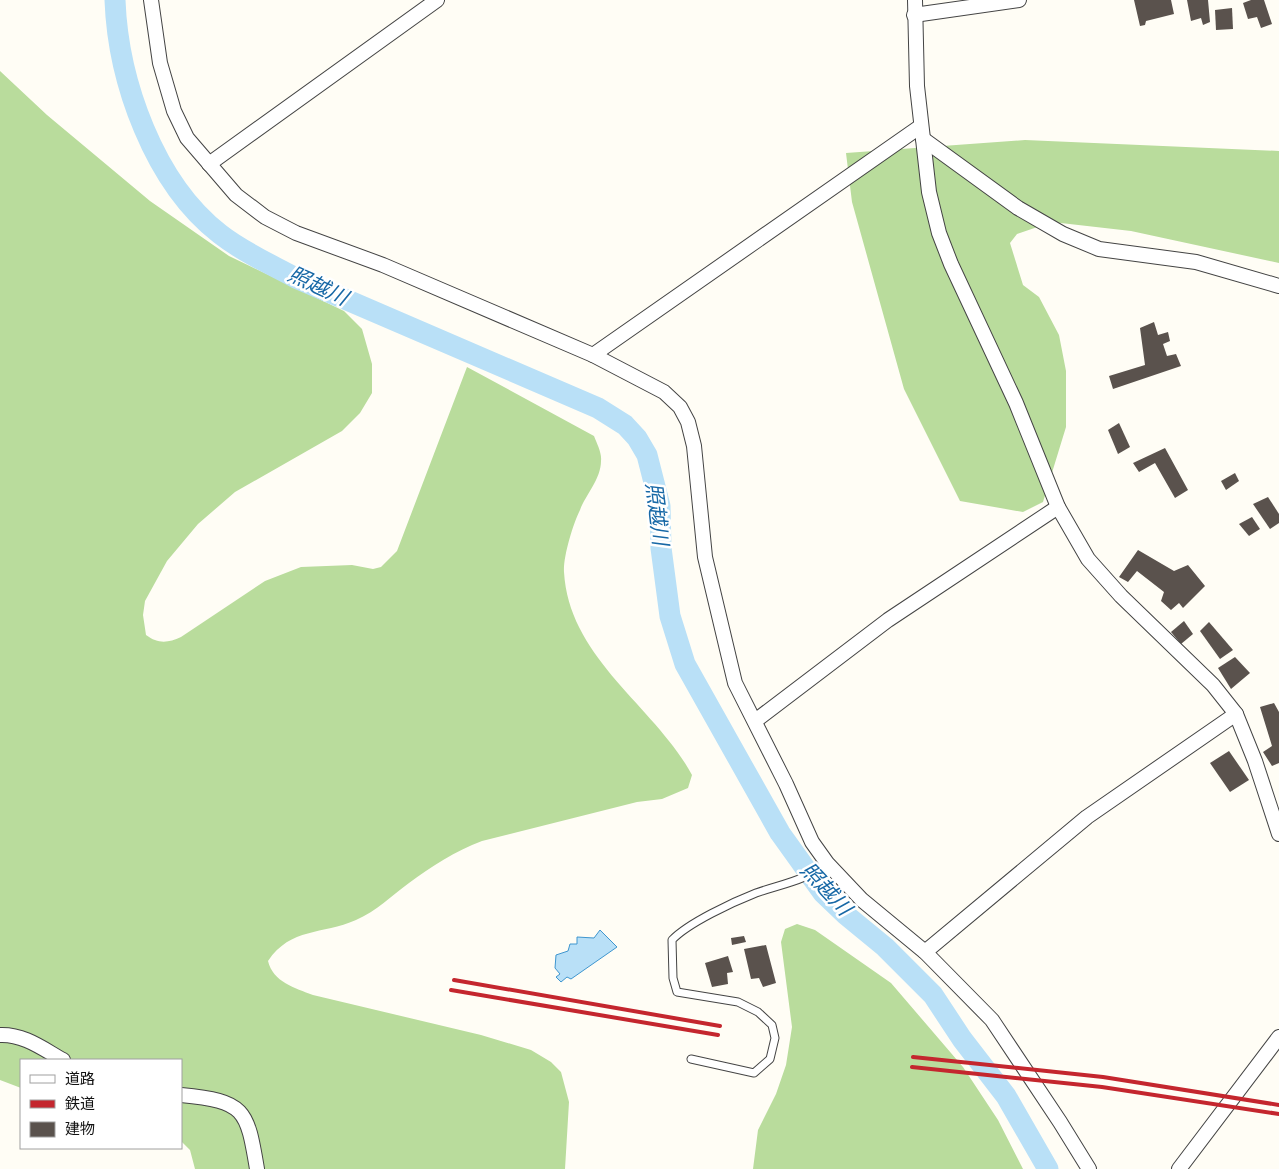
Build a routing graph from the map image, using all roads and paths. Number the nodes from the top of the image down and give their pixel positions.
1 (151, 0) edge
2 (437, 0) edge
3 (915, 0) edge
4 (1018, 0) edge
5 (914, 15) junction
6 (922, 133) junction
7 (209, 164) junction
8 (1279, 286) edge
9 (593, 355) junction
10 (1058, 506) junction
11 (1236, 714) junction
12 (755, 721) junction
13 (1279, 834) edge
14 (821, 867) junction
15 (925, 952) junction
16 (0, 1036) edge
17 (1279, 1036) edge
18 (61, 1059) edge
19 (691, 1059) dead end
20 (182, 1095) edge
21 (256, 1169) edge
22 (1089, 1169) edge
23 (1179, 1169) edge

1 - 7 street
2 - 7 street
3 - 5 street
4 - 5 street
5 - 6 street
6 - 8 street
6 - 9 street
6 - 10 street
7 - 9 street
9 - 12 street
10 - 11 street
10 - 12 street
11 - 13 street
11 - 15 street
12 - 14 street
14 - 15 street
14 - 19 lane
15 - 22 street
16 - 18 street
17 - 23 street
20 - 21 street

